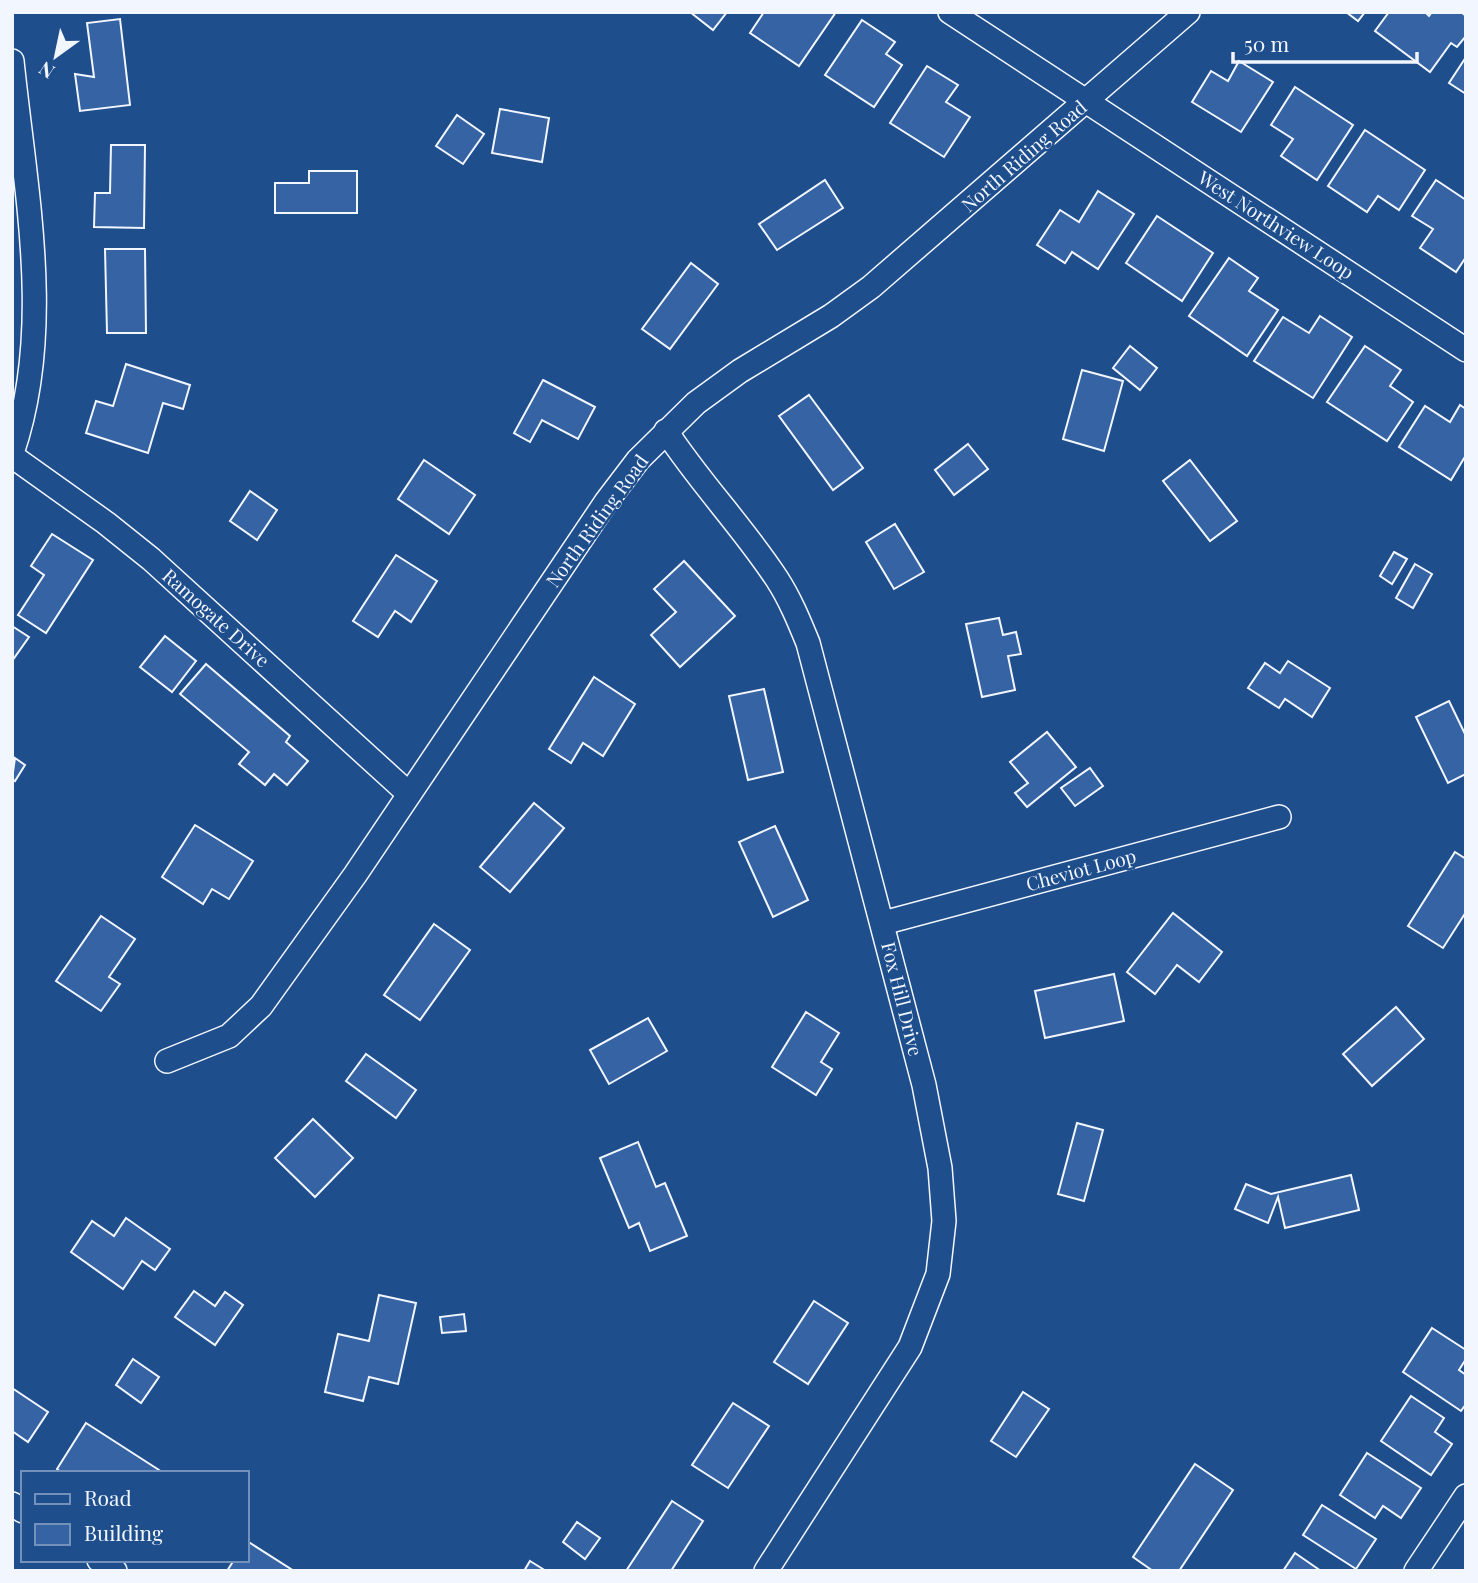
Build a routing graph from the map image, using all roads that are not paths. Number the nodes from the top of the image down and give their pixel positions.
1 (950, 12) edge
2 (1188, 12) edge
3 (12, 61) edge
4 (1087, 101) junction
5 (1466, 350) edge
6 (666, 431) junction
7 (12, 454) edge
8 (409, 794) junction
9 (1279, 817) dead end
10 (883, 923) junction
11 (167, 1061) dead end
12 (1466, 1496) edge
13 (766, 1571) edge
14 (1416, 1571) edge

1 - 4 street, West Northview Loop
2 - 4 street, North Riding Road
3 - 7 street
4 - 5 street, West Northview Loop
4 - 6 street, North Riding Road
6 - 8 street, North Riding Road
6 - 10 street, Fox Hill Drive
7 - 8 street, Ramogate Drive
8 - 11 street, North Riding Road
9 - 10 street, Cheviot Loop
10 - 13 street, Fox Hill Drive
12 - 14 street

